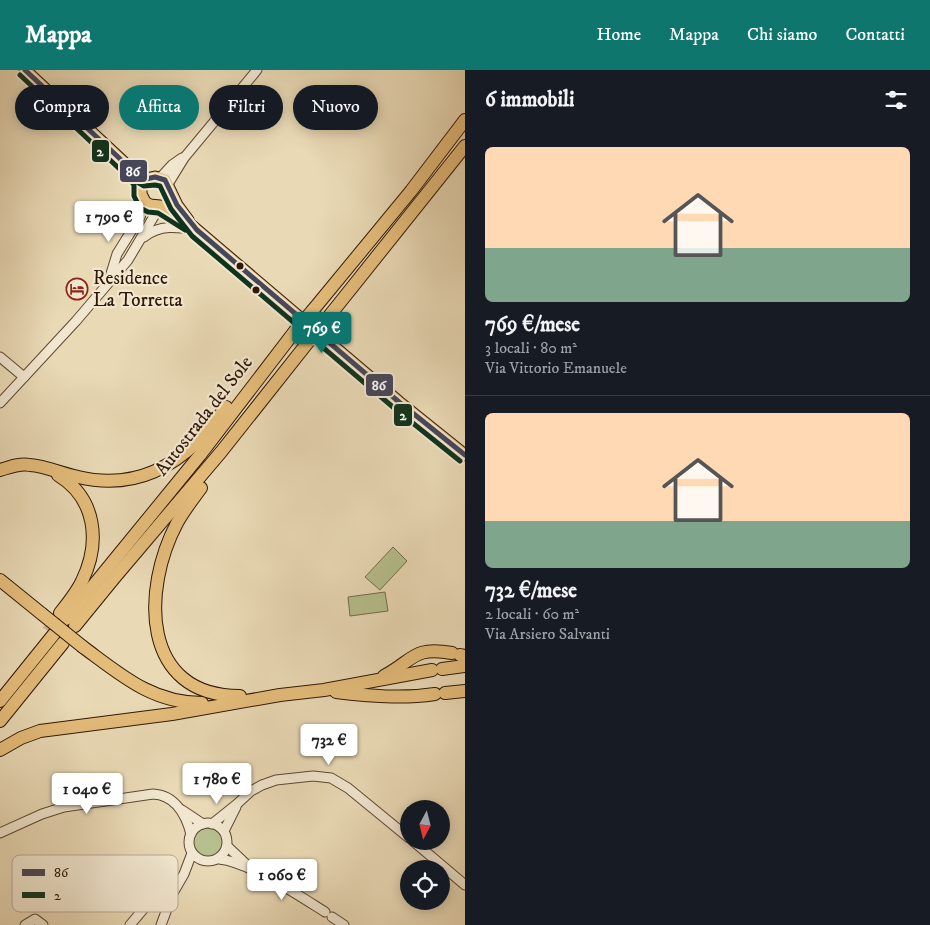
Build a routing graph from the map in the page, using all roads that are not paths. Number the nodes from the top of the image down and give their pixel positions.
1 (25, 70) edge
2 (257, 70) edge
3 (465, 120) edge
4 (465, 146) edge
5 (132, 170) junction
6 (162, 183) junction
7 (141, 190) junction
8 (145, 202) junction
9 (160, 206) junction
10 (197, 230) junction
11 (140, 241) junction
12 (108, 283) junction
13 (293, 333) junction
14 (0, 357) edge
15 (24, 377) junction
16 (0, 403) edge
17 (221, 452) junction
18 (465, 455) edge
19 (49, 469) junction
20 (0, 470) edge
21 (0, 580) edge
22 (67, 620) junction
23 (461, 658) edge
24 (378, 680) junction
25 (324, 690) junction
26 (465, 691) edge
27 (280, 695) junction
28 (0, 701) edge
29 (237, 702) junction
30 (0, 721) edge
31 (0, 750) edge
32 (237, 804) junction
33 (180, 808) junction
34 (208, 824) junction
35 (224, 831) junction
36 (400, 831) edge
37 (0, 833) edge
38 (191, 834) junction
39 (227, 846) junction
40 (424, 850) edge
41 (192, 853) junction
42 (219, 859) junction
43 (201, 861) junction
44 (252, 869) junction
45 (184, 874) junction
46 (178, 884) edge
47 (465, 885) edge
48 (141, 912) edge
49 (166, 912) edge
50 (39, 922) edge
51 (25, 925) edge
52 (130, 925) edge
53 (161, 925) edge
54 (344, 925) edge

1 - 5 main road
2 - 6 street
3 - 13 highway, Autostrada del Sole, bridge
4 - 17 highway, Autostrada del Sole, bridge
5 - 6 main road
5 - 7 main road
6 - 7 main road
6 - 9 main road
6 - 10 main road
7 - 8 main road
8 - 9 main road
8 - 12 street
9 - 10 main road
9 - 11 street
10 - 11 street
10 - 18 main road
11 - 12 street
12 - 15 street
13 - 19 highway
13 - 22 highway, Autostrada del Sole
14 - 15 street
15 - 16 street
17 - 22 highway, Autostrada del Sole
17 - 27 highway
19 - 20 highway
19 - 22 highway
21 - 29 highway, bridge
23 - 24 highway
23 - 24 highway
24 - 25 highway
25 - 26 highway
25 - 27 highway
27 - 29 highway
28 - 30 highway
29 - 31 highway
32 - 34 street
32 - 35 street
32 - 36 street
33 - 34 street
33 - 37 street
33 - 38 street
34 - 35 street
34 - 38 street
35 - 39 street
38 - 41 street
39 - 42 street
39 - 44 street
40 - 47 street
41 - 43 street
41 - 45 street
42 - 43 street
42 - 44 street
43 - 45 street
44 - 54 street
45 - 46 street
48 - 52 street
49 - 53 street
50 - 51 street

